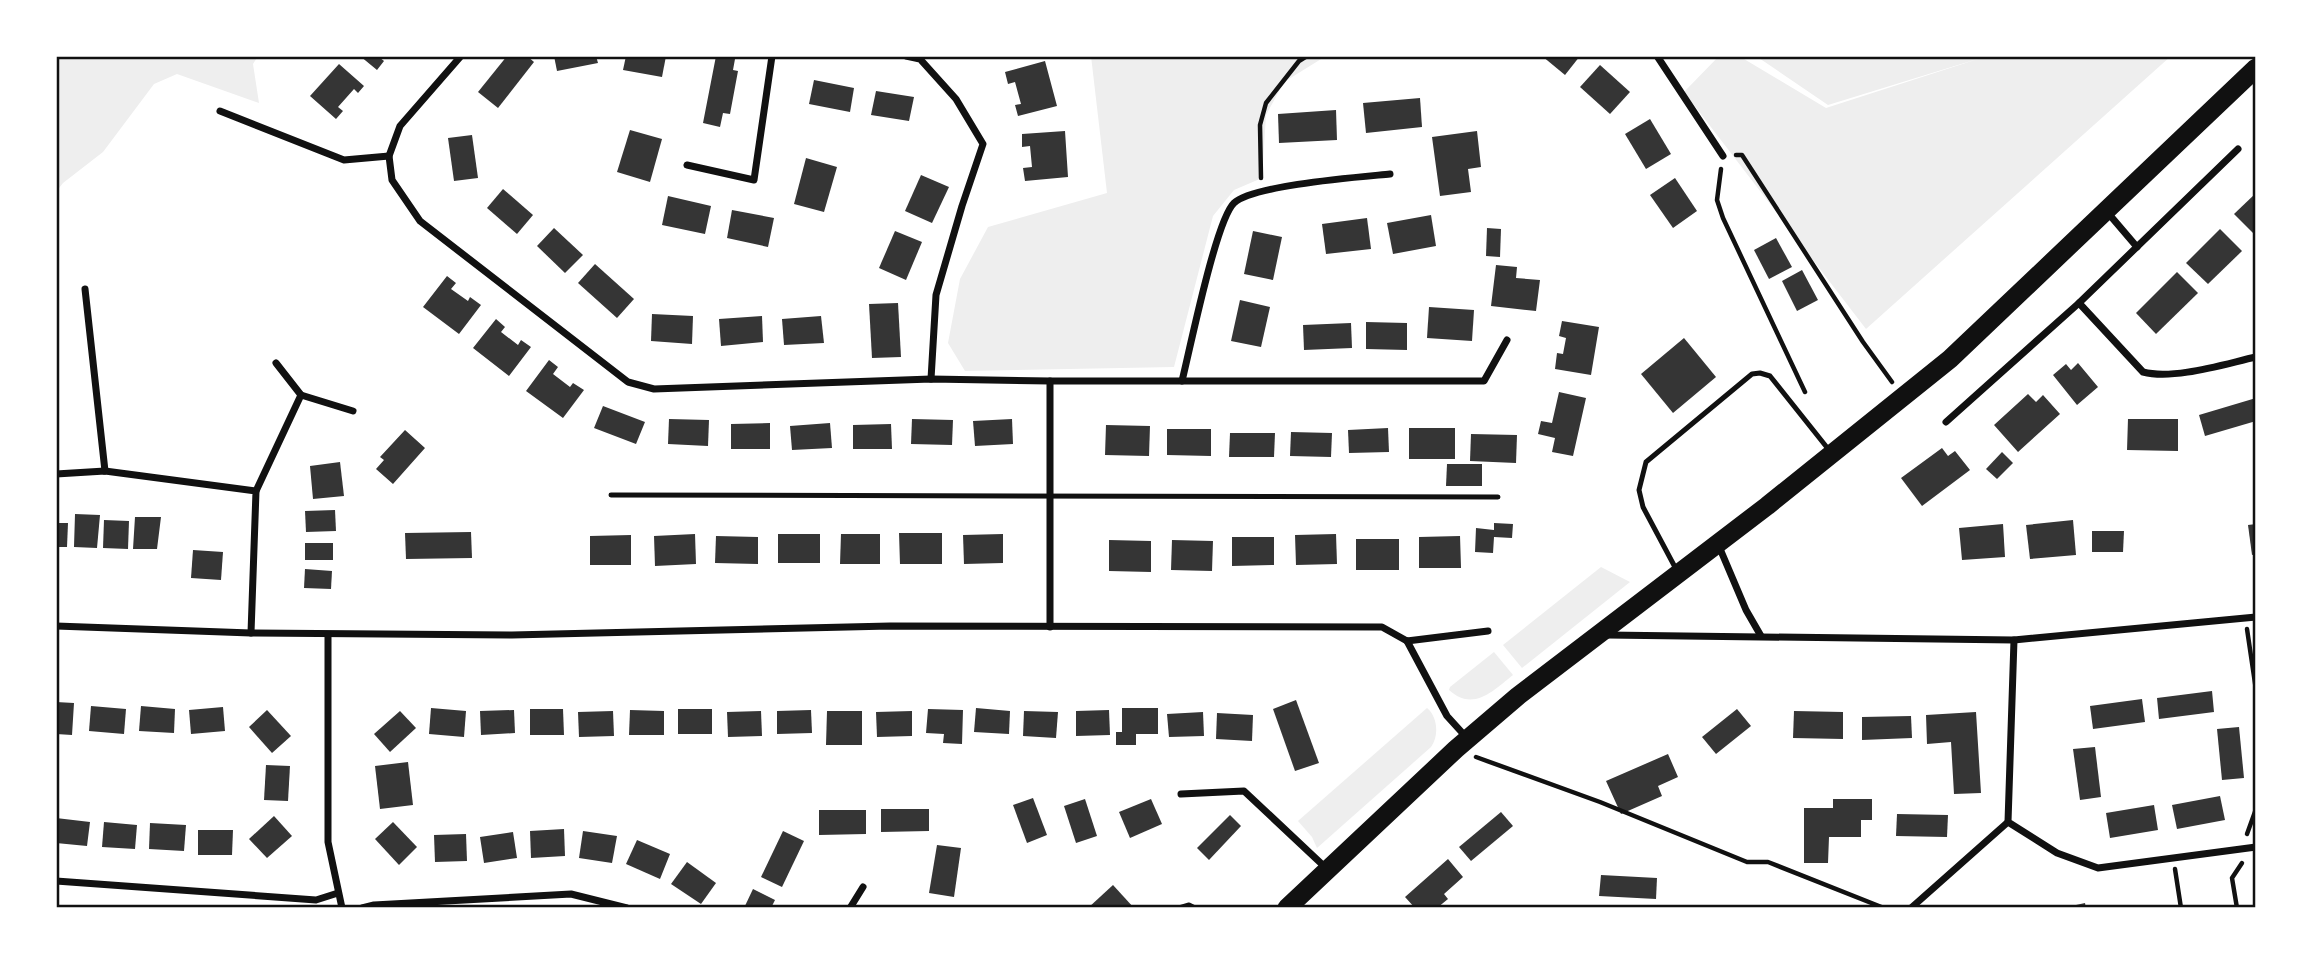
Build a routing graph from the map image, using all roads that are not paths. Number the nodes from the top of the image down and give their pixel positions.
1 (461, 56) edge
2 (772, 56) edge
3 (906, 56) edge
4 (1657, 56) edge
5 (2256, 68) edge
6 (220, 111) dead end
7 (2238, 149) dead end
8 (388, 156) junction
9 (1723, 156) road end
10 (687, 165) dead end
11 (1390, 174) dead end
12 (754, 180) junction
13 (764, 183) dead end
14 (2106, 211) junction
15 (2137, 247) junction
16 (85, 289) dead end
17 (2079, 303) junction
18 (1507, 340) dead end
19 (2256, 357) edge
20 (276, 363) dead end
21 (931, 379) junction
22 (1050, 381) junction
23 (1182, 381) junction
24 (301, 395) junction
25 (353, 411) dead end
26 (1947, 422) dead end
27 (1832, 453) junction
28 (105, 471) junction
29 (56, 474) edge
30 (256, 491) junction
31 (611, 495) dead end
32 (1050, 495) junction
33 (1498, 498) dead end
34 (1717, 542) junction
35 (1678, 572) junction
36 (2256, 617) edge
37 (56, 626) edge
38 (1050, 627) junction
39 (1488, 631) dead end
40 (251, 633) junction
41 (1597, 634) junction
42 (328, 635) junction
43 (1761, 636) junction
44 (2014, 639) junction
45 (1407, 641) junction
46 (1462, 744) junction
47 (1181, 794) dead end
48 (2008, 822) junction
49 (2256, 847) edge
50 (1327, 869) junction
51 (56, 881) edge
52 (863, 887) dead end
53 (338, 893) junction
54 (342, 908) edge
55 (362, 908) edge
56 (627, 908) edge
57 (850, 908) edge
58 (1180, 908) edge
59 (1195, 908) edge
60 (1287, 908) edge
61 (1911, 908) edge

1 - 8 street
2 - 12 street
3 - 21 street
4 - 9 street
5 - 14 highway
6 - 8 street
7 - 15 street
8 - 21 street
10 - 12 street
11 - 23 street
12 - 13 street
14 - 15 street
14 - 27 highway
15 - 17 street
16 - 28 street
17 - 19 street
17 - 26 street
18 - 23 street
20 - 24 street
21 - 22 street
22 - 23 street
22 - 32 street
24 - 25 street
24 - 30 street
27 - 34 highway
27 - 35 lane
28 - 29 street
28 - 30 street
30 - 40 street
31 - 32 lane
32 - 33 lane
32 - 38 street
34 - 35 highway
34 - 43 street
35 - 41 highway
36 - 44 street
37 - 40 street
38 - 42 street
38 - 45 street
39 - 45 street
40 - 42 street
41 - 43 street
41 - 46 highway
42 - 53 street
43 - 44 street
44 - 48 street
45 - 46 street
46 - 50 highway
47 - 50 street
48 - 49 street
48 - 61 street
50 - 60 highway
51 - 53 street
52 - 57 street
53 - 54 street
55 - 56 street
58 - 59 lane

